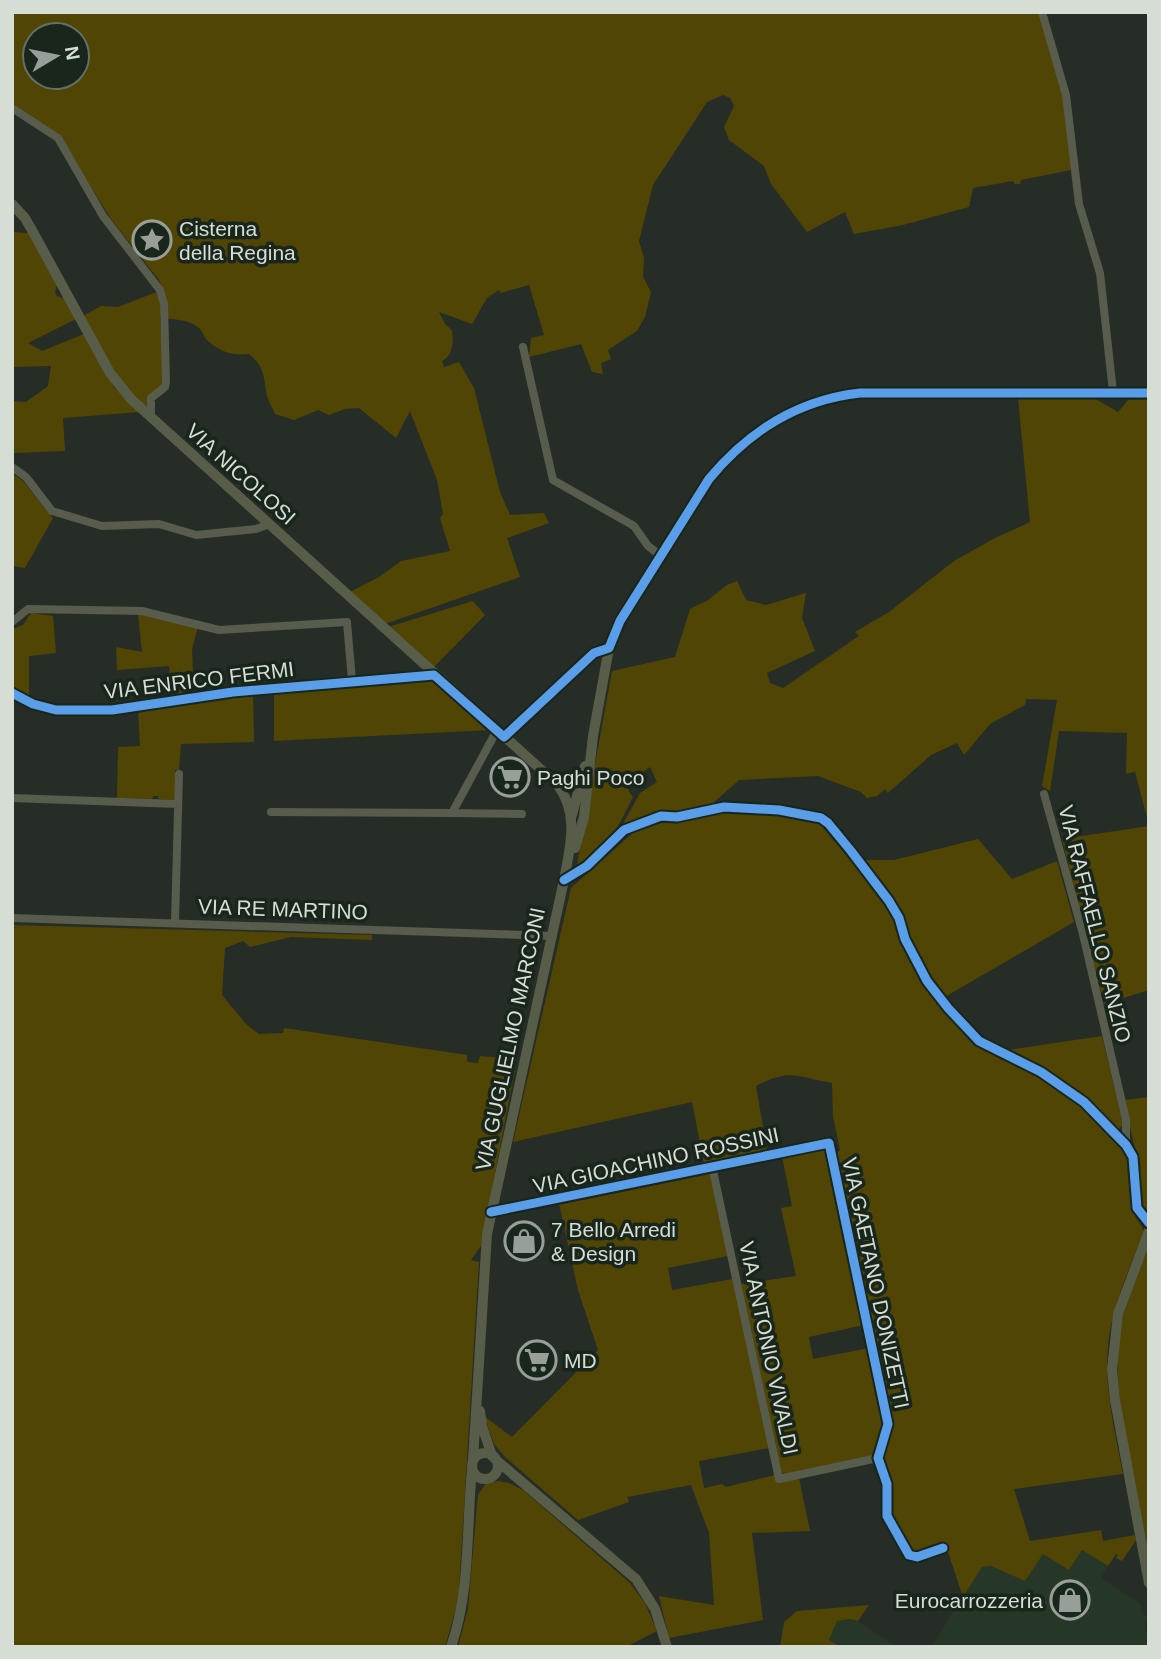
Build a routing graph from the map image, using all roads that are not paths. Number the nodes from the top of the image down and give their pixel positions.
1 (1042, 12) edge
2 (12, 108) edge
3 (12, 204) edge
4 (523, 347) dead end
5 (1113, 393) junction
6 (1149, 393) edge
7 (151, 418) junction
8 (12, 467) edge
9 (270, 524) junction
10 (660, 555) junction
11 (12, 622) edge
12 (609, 648) junction
13 (434, 675) junction
14 (352, 681) junction
15 (12, 693) edge
16 (501, 733) junction
17 (593, 736) junction
18 (179, 774) dead end
19 (1044, 794) dead end
20 (12, 798) edge
21 (178, 803) junction
22 (271, 812) dead end
23 (452, 814) junction
24 (522, 814) dead end
25 (572, 817) junction
26 (564, 880) junction
27 (12, 918) edge
28 (175, 922) junction
29 (552, 936) junction
30 (828, 1143) joint
31 (1126, 1144) junction
32 (712, 1166) junction
33 (491, 1212) junction
34 (1149, 1223) edge
35 (1149, 1231) edge
36 (478, 1376) junction
37 (494, 1457) junction
38 (878, 1458) junction
39 (472, 1465) junction
40 (488, 1479) junction
41 (530, 1489) junction
42 (469, 1529) junction
43 (943, 1548) dead end
44 (1149, 1583) edge
45 (451, 1647) edge
46 (667, 1647) edge

1 - 5 street
2 - 7 street
3 - 7 main road, VIA NICOLOSI
4 - 10 street
5 - 6 main road
5 - 10 main road
7 - 9 main road, VIA NICOLOSI
8 - 9 street
9 - 13 main road, VIA NICOLOSI
10 - 12 main road
11 - 14 street
12 - 16 main road
12 - 17 main road
13 - 14 street, VIA ENRICO FERMI
13 - 16 main road, VIA NICOLOSI
14 - 15 street, VIA ENRICO FERMI
16 - 23 street
16 - 25 main road, VIA GUGLIELMO MARCONI
17 - 25 main road
17 - 26 main road
18 - 21 street
19 - 31 street, VIA RAFFAELLO SANZIO
20 - 21 street
21 - 28 street
22 - 23 street
23 - 24 street
25 - 26 main road, VIA GUGLIELMO MARCONI
26 - 29 main road, VIA GUGLIELMO MARCONI
26 - 31 street
27 - 28 street, VIA RE MARTINO
28 - 29 street, VIA RE MARTINO
29 - 33 main road, VIA GUGLIELMO MARCONI
30 - 32 street, VIA GIOACHINO ROSSINI
30 - 38 street, VIA GAETANO DONIZETTI
31 - 34 street, VIA RAFFAELLO SANZIO
32 - 33 street, VIA GIOACHINO ROSSINI
32 - 38 street, VIA ANTONIO VIVALDI
33 - 36 main road, VIA GUGLIELMO MARCONI
35 - 44 main road
36 - 37 main road
36 - 39 main road
37 - 39 main road
37 - 40 main road
37 - 41 main road
38 - 43 street
39 - 40 main road
39 - 42 main road
40 - 41 main road
40 - 42 main road
41 - 46 main road
42 - 45 main road

